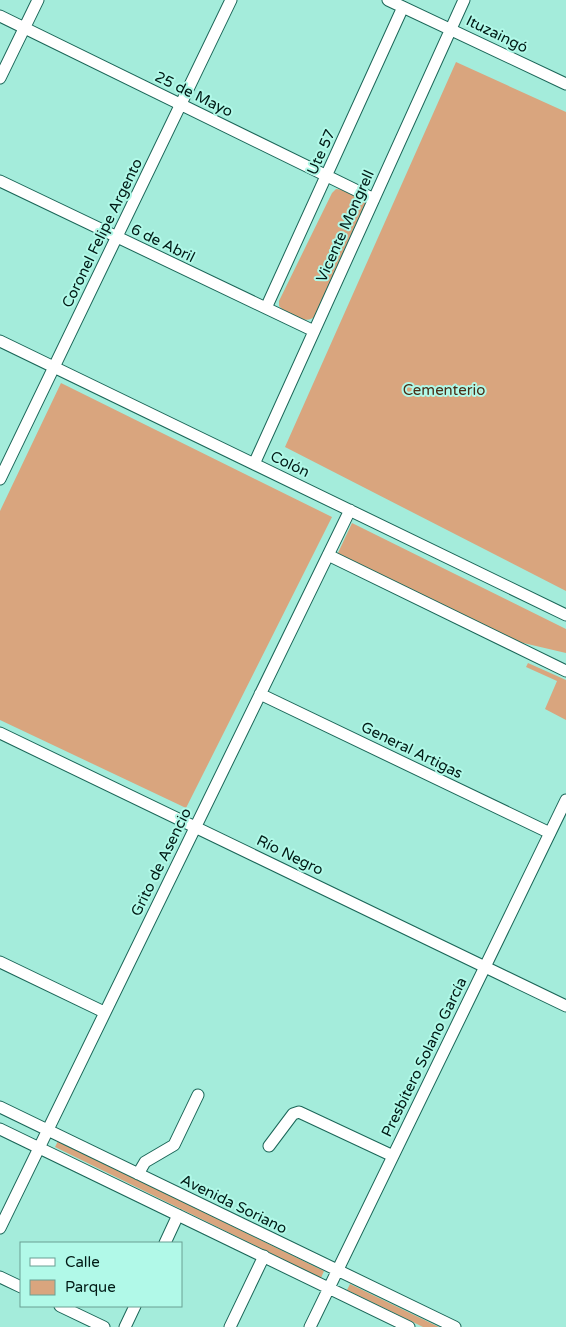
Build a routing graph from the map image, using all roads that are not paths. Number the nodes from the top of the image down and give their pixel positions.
1 (38, 0) edge
2 (231, 0) edge
3 (388, 0) edge
4 (464, 0) edge
5 (403, 7) junction
6 (0, 16) edge
7 (24, 28) junction
8 (451, 29) junction
9 (0, 78) edge
10 (566, 84) edge
11 (180, 104) junction
12 (327, 176) junction
13 (0, 181) edge
14 (374, 199) junction
15 (117, 237) junction
16 (266, 308) junction
17 (314, 331) junction
18 (0, 341) edge
19 (54, 367) junction
20 (254, 464) junction
21 (0, 479) edge
22 (350, 510) junction
23 (328, 555) junction
24 (566, 615) edge
25 (566, 671) edge
26 (260, 694) junction
27 (0, 733) edge
28 (566, 800) edge
29 (195, 826) junction
30 (550, 833) junction
31 (0, 962) edge
32 (485, 966) junction
33 (566, 1006) edge
34 (104, 1012) junction
35 (198, 1095) dead end
36 (0, 1107) edge
37 (0, 1129) edge
38 (47, 1131) junction
39 (269, 1146) dead end
40 (39, 1148) junction
41 (393, 1156) junction
42 (138, 1174) junction
43 (178, 1215) junction
44 (0, 1228) edge
45 (165, 1242) edge
46 (264, 1256) junction
47 (337, 1271) junction
48 (0, 1277) edge
49 (20, 1287) edge
50 (329, 1288) junction
51 (62, 1307) edge
52 (135, 1307) edge
53 (104, 1327) edge
54 (125, 1327) edge
55 (230, 1327) edge
56 (310, 1327) edge
57 (410, 1327) edge
58 (455, 1327) edge

1 - 7 street
2 - 11 street, Coronel Felipe Argento
3 - 5 street, Ituzaingó
4 - 8 street, Vicente Mongrell
5 - 8 street, Ituzaingó
5 - 12 street, Ute 57
6 - 7 street, 25 de Mayo
7 - 9 street
7 - 11 street, 25 de Mayo
8 - 10 street, Ituzaingó
8 - 14 street, Vicente Mongrell
11 - 12 street, 25 de Mayo
11 - 15 street, Coronel Felipe Argento
12 - 14 street, 25 de Mayo
12 - 16 street, Ute 57
13 - 15 street, 6 de Abril
14 - 17 street, Vicente Mongrell
15 - 16 street, 6 de Abril
15 - 19 street, Coronel Felipe Argento
16 - 17 street, 6 de Abril
17 - 20 street, Vicente Mongrell
18 - 19 street, Colón
19 - 20 street, Colón
19 - 21 street, Coronel Felipe Argento
20 - 22 street, Colón
22 - 23 street, Grito de Asencio
22 - 24 street, Colón
23 - 25 street
23 - 26 street, Grito de Asencio
26 - 29 street, Grito de Asencio
26 - 30 street, General Artigas
27 - 29 street, Río Negro
28 - 30 street, Presbítero Solano García
29 - 32 street, Río Negro
29 - 34 street, Grito de Asencio
30 - 32 street, Presbítero Solano García
31 - 34 street
32 - 33 street, Río Negro
32 - 41 street, Presbítero Solano García
34 - 38 street, Grito de Asencio
35 - 42 street
36 - 38 street, Avenida Soriano
37 - 40 street
38 - 40 street, Grito de Asencio
38 - 42 street, Avenida Soriano
39 - 41 street
40 - 43 street
40 - 44 street, Grito de Asencio
41 - 47 street, Presbítero Solano García
42 - 47 street, Avenida Soriano
43 - 45 street
43 - 46 street
46 - 50 street
46 - 55 street
47 - 50 street, Presbítero Solano García
47 - 58 street, Avenida Soriano
48 - 49 street
50 - 56 street, Presbítero Solano García
50 - 57 street
51 - 53 street
52 - 54 street

